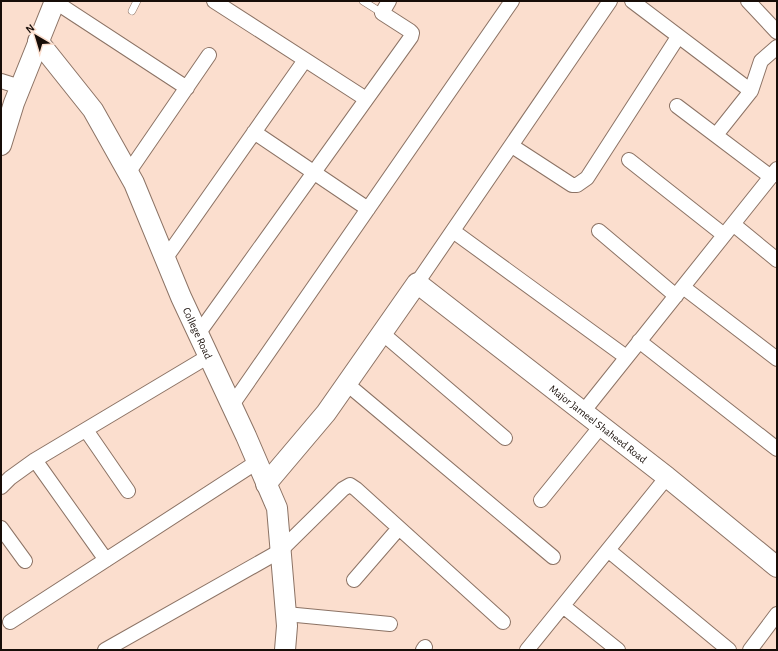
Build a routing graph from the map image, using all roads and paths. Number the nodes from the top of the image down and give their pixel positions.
1 (55, 1) edge
2 (137, 1) edge
3 (214, 1) edge
4 (363, 1) edge
5 (390, 1) edge
6 (512, 1) edge
7 (632, 1) edge
8 (748, 1) edge
9 (607, 2) edge
10 (132, 11) dead end
11 (382, 13) junction
12 (777, 32) edge
13 (678, 37) junction
14 (38, 41) junction
15 (777, 47) edge
16 (209, 56) dead end
17 (306, 60) junction
18 (1, 81) edge
19 (20, 87) junction
20 (187, 88) junction
21 (751, 92) junction
22 (366, 99) junction
23 (677, 106) dead end
24 (254, 132) junction
25 (716, 135) junction
26 (1, 146) edge
27 (512, 146) junction
28 (629, 160) dead end
29 (314, 172) junction
30 (128, 173) junction
31 (774, 173) edge
32 (368, 209) junction
33 (728, 230) junction
34 (453, 231) junction
35 (599, 231) dead end
36 (165, 259) junction
37 (777, 260) edge
38 (417, 283) junction
39 (679, 291) junction
40 (382, 333) junction
41 (198, 334) junction
42 (639, 341) junction
43 (622, 354) dead end
44 (208, 356) junction
45 (777, 359) edge
46 (347, 384) junction
47 (232, 405) junction
48 (583, 412) junction
49 (601, 426) junction
50 (86, 430) junction
51 (505, 438) dead end
52 (777, 449) edge
53 (35, 460) junction
54 (258, 462) junction
55 (667, 477) junction
56 (266, 484) junction
57 (1, 487) edge
58 (128, 491) dead end
59 (541, 500) dead end
60 (1, 528) edge
61 (399, 528) junction
62 (608, 550) junction
63 (280, 551) junction
64 (553, 557) dead end
65 (106, 560) junction
66 (25, 562) dead end
67 (777, 567) edge
68 (354, 580) dead end
69 (563, 606) junction
70 (286, 614) junction
71 (777, 614) edge
72 (10, 622) dead end
73 (503, 622) dead end
74 (390, 624) dead end
75 (105, 650) edge
76 (285, 650) edge
77 (527, 650) edge
78 (618, 650) edge
79 (729, 650) edge
80 (750, 650) edge

1 - 14 street
1 - 20 street
2 - 10 lane
3 - 17 street
4 - 11 lane
5 - 11 street
6 - 32 street
7 - 13 street
8 - 12 street
9 - 27 street
11 - 22 street
13 - 21 street
13 - 27 street
14 - 19 street
14 - 30 street, College Road
15 - 21 street
16 - 20 street
17 - 22 street
17 - 24 street
18 - 19 street
19 - 26 street
20 - 30 street
21 - 25 street
22 - 29 street
23 - 25 street
24 - 29 street
24 - 36 street
25 - 31 street
27 - 34 street
28 - 33 street
29 - 32 street
29 - 41 street
30 - 36 street, College Road
31 - 33 street
32 - 47 street
33 - 37 street
33 - 39 street
34 - 38 street
34 - 43 street
35 - 39 street
36 - 41 street, College Road
38 - 40 street
38 - 48 street, Major Jameel Shaheed Road
39 - 42 street
39 - 45 street
40 - 46 street
40 - 51 street
41 - 44 street, College Road
42 - 48 street
42 - 52 street
44 - 47 street, College Road
44 - 50 street
46 - 56 street
46 - 64 street
47 - 54 street, College Road
48 - 49 street, Major Jameel Shaheed Road
49 - 55 street, Major Jameel Shaheed Road
49 - 59 street
50 - 53 street
50 - 58 street
53 - 57 street
53 - 65 street
54 - 56 street, College Road
54 - 65 street
55 - 62 street
55 - 67 street, Major Jameel Shaheed Road
56 - 63 street, College Road
60 - 66 street
61 - 63 street
61 - 68 street
61 - 73 street
62 - 69 street
62 - 79 street
63 - 70 street, College Road
63 - 75 street
65 - 72 street
69 - 77 street
69 - 78 street
70 - 74 street
70 - 76 street, College Road
71 - 80 street

